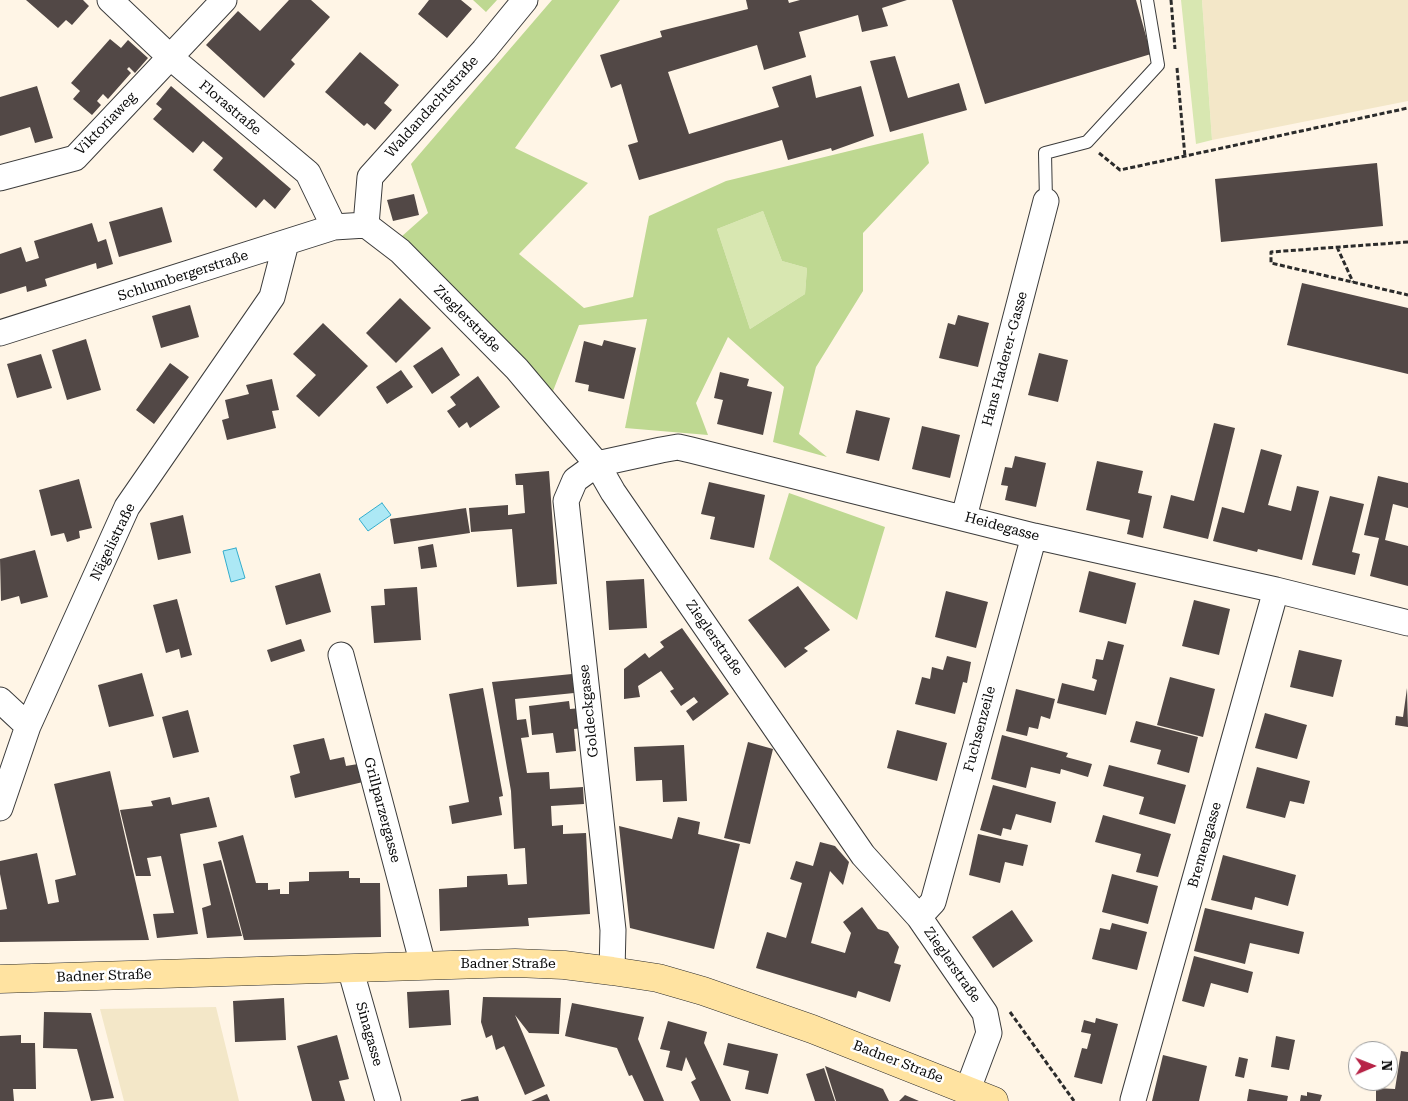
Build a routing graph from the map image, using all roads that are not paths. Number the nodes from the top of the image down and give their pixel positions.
1 (110, 0) edge
2 (224, 0) edge
3 (524, 0) edge
4 (1147, 0) edge
5 (170, 57) junction
6 (0, 178) edge
7 (1046, 201) joint
8 (366, 225) junction
9 (334, 227) junction
10 (286, 243) junction
11 (0, 333) edge
12 (597, 464) junction
13 (964, 517) junction
14 (1034, 536) junction
15 (1276, 590) junction
16 (1408, 623) edge
17 (340, 655) dead end
18 (0, 700) edge
19 (28, 726) junction
20 (0, 808) edge
21 (919, 917) junction
22 (423, 965) junction
23 (350, 968) junction
24 (612, 971) junction
25 (0, 980) edge
26 (968, 1089) junction
27 (1134, 1100) dead end
28 (388, 1101) edge
29 (994, 1101) edge

1 - 5 street, Florastraße
2 - 5 street, Viktoriaweg
3 - 8 street, Waldandachtstraße
4 - 7 lane
5 - 6 street, Viktoriaweg
5 - 9 street, Florastraße
7 - 13 street, Hans Haderer-Gasse
8 - 9 street, Schlumbergerstraße
8 - 12 street, Zieglerstraße
9 - 10 street, Schlumbergerstraße
10 - 11 street, Schlumbergerstraße
10 - 19 street, Nägelistraße
12 - 13 street, Heidegasse
12 - 21 street, Zieglerstraße
12 - 24 street, Goldeckgasse
13 - 14 street, Heidegasse
14 - 15 street, Heidegasse
14 - 21 street, Fuchsenzeile
15 - 16 street, Heidegasse
15 - 27 street, Bremengasse
17 - 22 street, Grillparzergasse
18 - 19 street
19 - 20 street, Nägelistraße
21 - 26 street, Zieglerstraße
22 - 23 street, Badner Straße
22 - 24 street, Badner Straße
23 - 25 street, Badner Straße
23 - 28 street, Sinagasse
24 - 26 street, Badner Straße
26 - 29 street, Badner Straße

